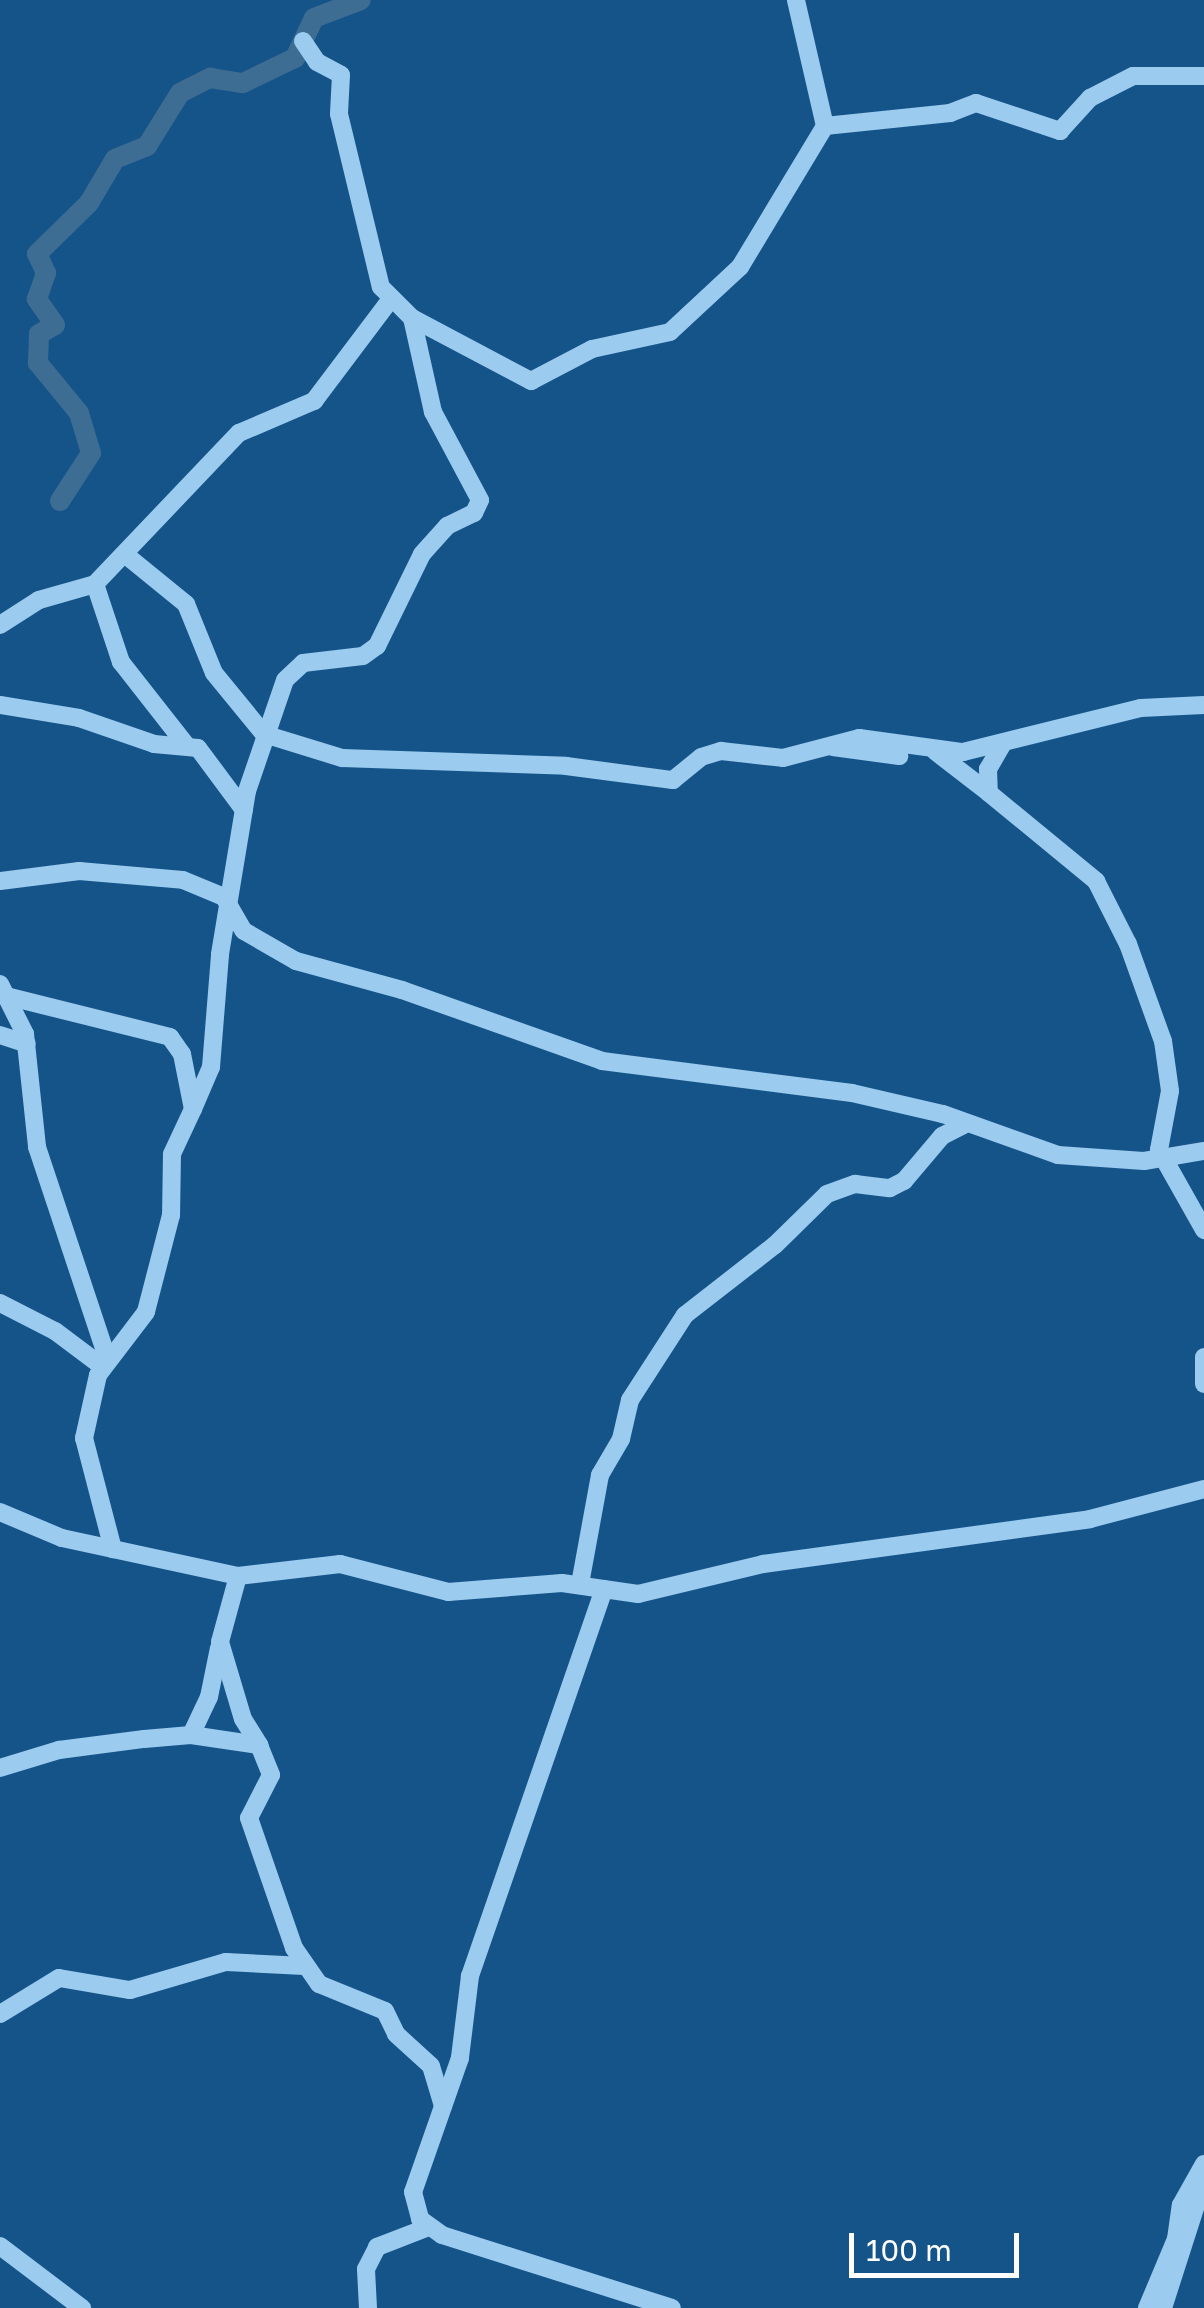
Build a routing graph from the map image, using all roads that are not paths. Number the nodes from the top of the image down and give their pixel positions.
1 (796, 0) edge
2 (303, 41) dead end
3 (1204, 76) edge
4 (825, 126) junction
5 (390, 300) junction
6 (412, 318) junction
7 (126, 556) junction
8 (95, 584) junction
9 (0, 625) edge
10 (0, 705) edge
11 (1204, 705) edge
12 (264, 734) junction
13 (186, 745) junction
14 (1002, 745) junction
15 (932, 752) junction
16 (989, 794) junction
17 (244, 810) junction
18 (0, 881) edge
19 (229, 903) junction
20 (3, 990) edge
21 (0, 1035) edge
22 (27, 1044) junction
23 (194, 1109) junction
24 (966, 1124) junction
25 (1204, 1151) edge
26 (1161, 1158) junction
27 (1204, 1230) edge
28 (0, 1303) edge
29 (1204, 1357) edge
30 (106, 1364) junction
31 (1204, 1384) edge
32 (1204, 1489) edge
33 (0, 1512) edge
34 (113, 1549) junction
35 (238, 1576) junction
36 (580, 1584) junction
37 (604, 1590) junction
38 (220, 1642) junction
39 (190, 1735) junction
40 (258, 1746) junction
41 (0, 1768) edge
42 (304, 1966) junction
43 (0, 2014) edge
44 (443, 2106) junction
45 (1204, 2164) edge
46 (1204, 2180) edge
47 (426, 2228) junction
48 (0, 2246) edge
49 (82, 2308) edge
50 (368, 2308) edge
51 (672, 2308) edge
52 (1148, 2308) edge
53 (1162, 2308) edge

1 - 4 street
2 - 5 street
3 - 4 street
4 - 6 street
5 - 6 street
5 - 7 street
6 - 12 street
7 - 8 street
7 - 12 street
8 - 9 street
8 - 13 street
10 - 13 street
11 - 14 street
12 - 15 street
12 - 17 street
13 - 17 street
14 - 15 street
14 - 16 street
15 - 16 street
16 - 26 street
17 - 19 street
18 - 19 street
19 - 23 street
19 - 24 street
20 - 22 street
20 - 23 street
21 - 22 street
22 - 30 street
23 - 30 street
24 - 26 street
24 - 36 street
25 - 26 street
26 - 27 street
28 - 30 street
29 - 31 street
30 - 34 street
32 - 37 street
33 - 34 street
34 - 35 street
35 - 36 street
35 - 38 street
36 - 37 street
37 - 44 street
38 - 39 street
38 - 40 street
39 - 40 street
39 - 41 street
40 - 42 street
42 - 43 street
42 - 44 street
44 - 47 street
45 - 52 street
46 - 53 street
47 - 50 street
47 - 51 street
48 - 49 street

